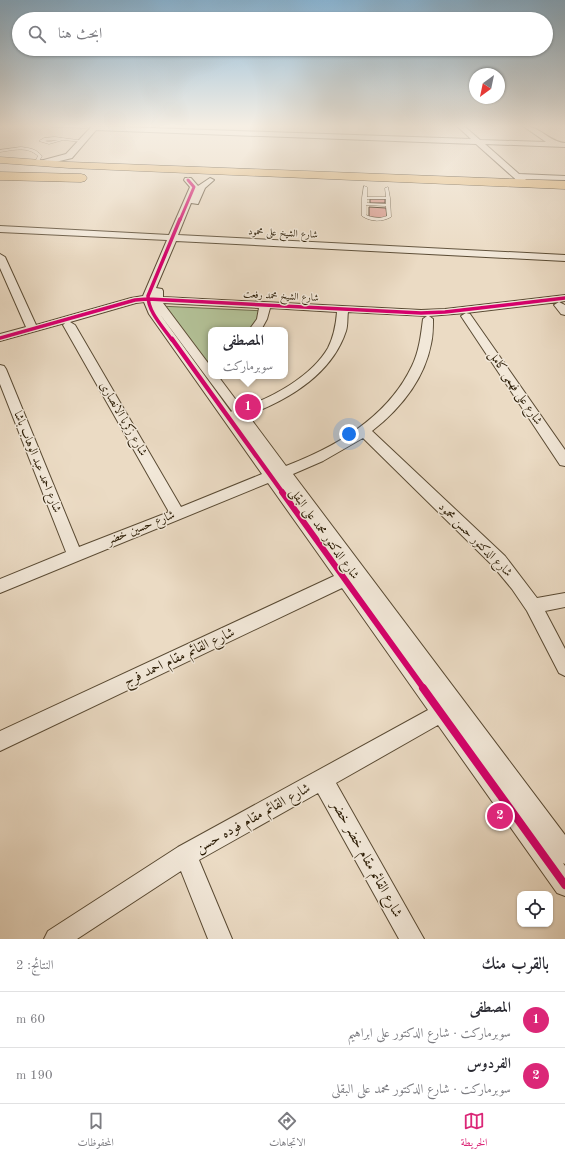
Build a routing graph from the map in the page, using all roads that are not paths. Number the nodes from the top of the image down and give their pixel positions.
1 (57, 170) edge
2 (100, 170) edge
3 (220, 170) edge
4 (511, 170) edge
5 (0, 176) edge
6 (48, 178) junction
7 (92, 178) dead end
8 (108, 178) dead end
9 (565, 178) edge
10 (132, 179) junction
11 (188, 180) junction
12 (210, 180) junction
13 (522, 180) junction
14 (565, 185) edge
15 (364, 192) junction
16 (387, 193) junction
17 (565, 194) edge
18 (364, 204) junction
19 (388, 204) junction
20 (0, 225) edge
21 (0, 229) edge
22 (178, 236) junction
23 (565, 252) edge
24 (0, 257) edge
25 (565, 258) edge
26 (153, 302) junction
27 (564, 305) edge
28 (265, 308) junction
29 (344, 312) junction
30 (466, 316) junction
31 (428, 319) junction
32 (69, 325) junction
33 (257, 327) edge
34 (32, 329) junction
35 (0, 338) edge
36 (0, 344) edge
37 (205, 368) edge
38 (0, 369) edge
39 (212, 379) edge
40 (212, 379) edge
41 (233, 415) junction
42 (363, 431) junction
43 (565, 461) edge
44 (277, 475) junction
45 (178, 514) junction
46 (75, 555) junction
47 (351, 576) junction
48 (0, 586) edge
49 (565, 600) edge
50 (533, 606) junction
51 (565, 667) edge
52 (448, 709) junction
53 (0, 741) edge
54 (322, 779) junction
55 (565, 853) edge
56 (186, 855) junction
57 (565, 885) edge
58 (56, 939) edge
59 (220, 939) edge
60 (412, 939) edge

1 - 6 main road
2 - 10 main road
3 - 13 main road
4 - 13 street
5 - 6 main road
6 - 7 main road
8 - 10 main road
9 - 13 street
10 - 11 main road
11 - 12 main road
11 - 22 street
12 - 15 main road
12 - 22 street
13 - 14 main road
15 - 16 main road
15 - 18 lane
16 - 17 main road
16 - 19 lane
18 - 19 lane
18 - 19 lane
20 - 22 street, شارع الشيخ على محمود
21 - 22 street, شارع الشيخ على محمود
22 - 23 street, شارع الشيخ على محمود
22 - 25 street, شارع الشيخ على محمود
22 - 26 street
24 - 34 street
26 - 28 street, شارع الشيخ محمد رفعت
26 - 32 street, شارع الشيخ محمد رفعت
26 - 34 street, شارع الشيخ محمد رفعت
26 - 37 street, شارع الدكتور محمد على البقلى
27 - 29 street, شارع الشيخ محمد رفعت
27 - 30 street, شارع الشيخ محمد رفعت
28 - 29 street, شارع الشيخ محمد رفعت
28 - 33 street
29 - 31 street, شارع الشيخ محمد رفعت
29 - 41 street
30 - 31 street, شارع الشيخ محمد رفعت
30 - 43 street, شارع على فهمى كامل
31 - 42 street, شارع حسين خضر
32 - 36 street, شارع الشيخ محمد رفعت
32 - 45 street, شارع زكريا الانصارى
34 - 35 street, شارع الشيخ محمد رفعت
38 - 46 street, شارع احمد عبد الوهاب باشا
39 - 41 street, شارع الدكتور محمد على البقلى
40 - 41 street, شارع الدكتور محمد على البقلى
41 - 44 street, شارع الدكتور محمد على البقلى
42 - 44 street, شارع حسين خضر
42 - 50 street, شارع الدكتور حسن محمود
44 - 45 street, شارع حسين خضر
44 - 47 street, شارع الدكتور محمد على البقلى
45 - 46 street, شارع حسين خضر
46 - 48 street, شارع حسين خضر
47 - 52 street, شارع الدكتور محمد على البقلى
47 - 53 street, شارع القائم مقام احمد فرج
49 - 50 street
50 - 51 street, شارع الدكتور حسن محمود
52 - 54 street, شارع القائم مقام فوده حسن
52 - 55 street, شارع الدكتور محمد على البقلى
52 - 57 street, شارع الدكتور محمد على البقلى
54 - 56 street, شارع القائم مقام فوده حسن
54 - 60 street, شارع القائم مقام خضر خضر
56 - 58 street, شارع القائم مقام فوده حسن
56 - 59 street

